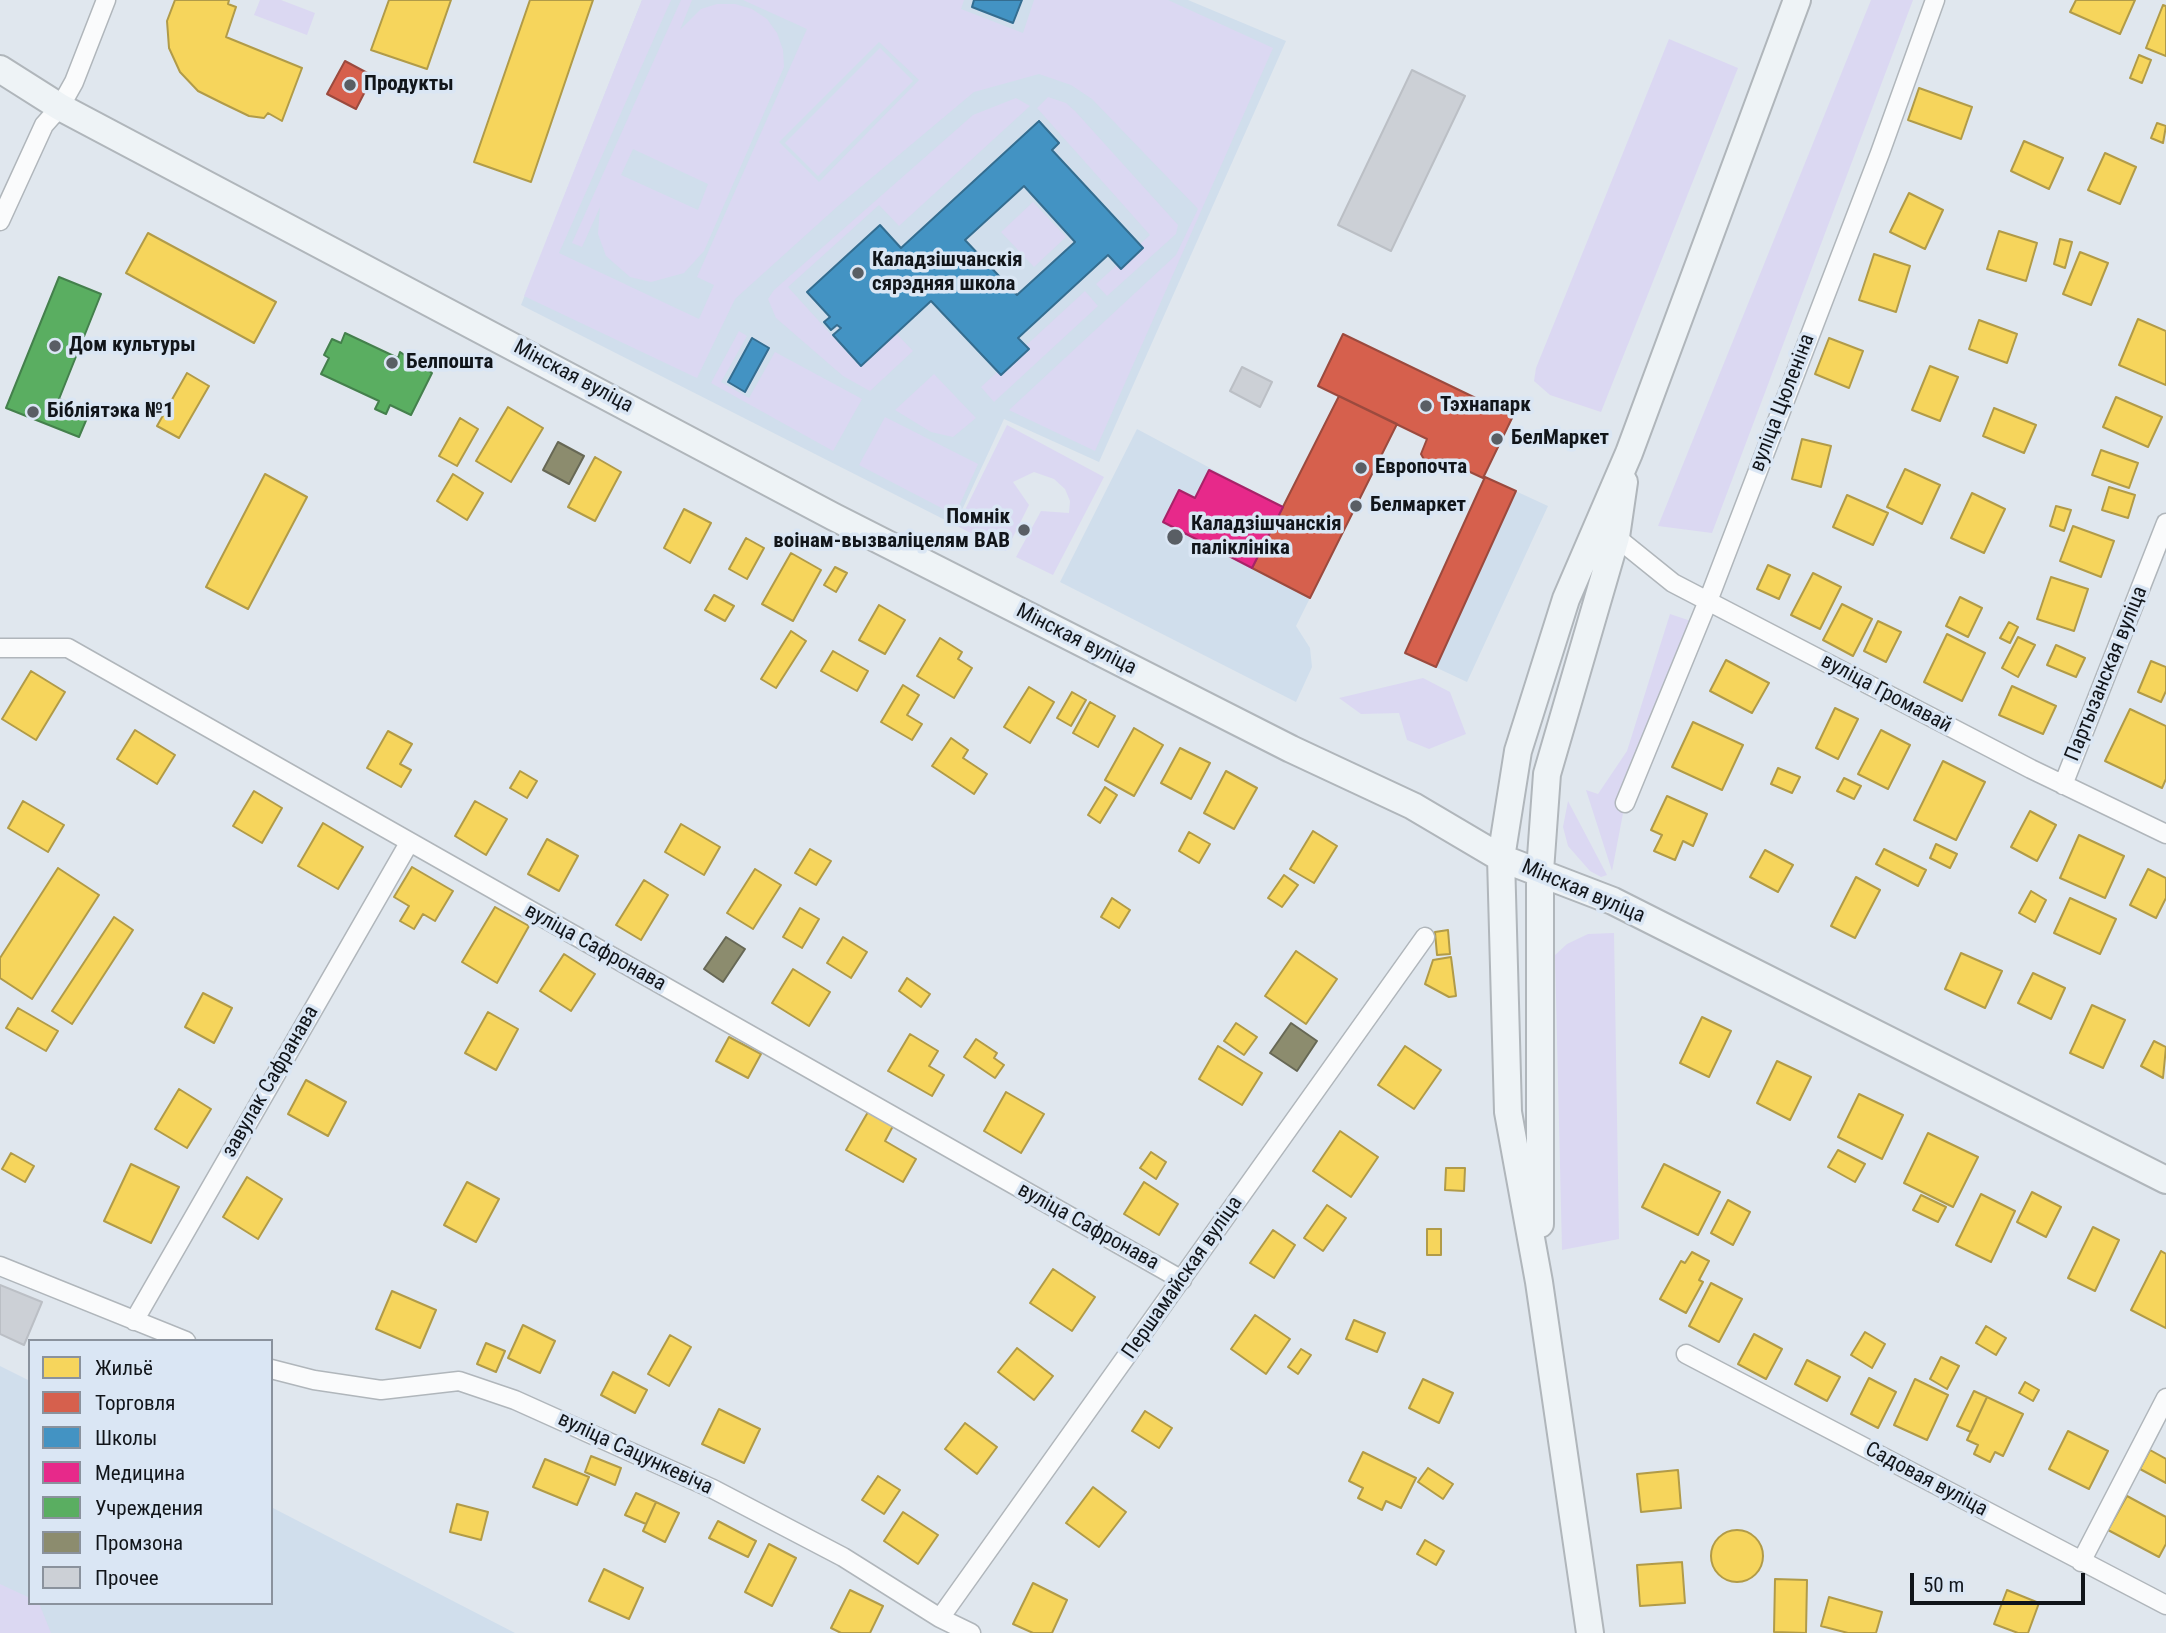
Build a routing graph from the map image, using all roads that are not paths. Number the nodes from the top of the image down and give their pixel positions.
1 (106, 0) edge
2 (1797, 0) edge
3 (1936, 0) edge
4 (0, 69) edge
5 (60, 107) junction
6 (0, 221) edge
7 (1629, 453) junction
8 (2166, 523) edge
9 (1616, 537) junction
10 (1708, 601) junction
11 (0, 648) edge
12 (2063, 785) junction
13 (1625, 803) dead end
14 (2166, 834) edge
15 (408, 843) junction
16 (1501, 858) junction
17 (1540, 872) junction
18 (1425, 937) dead end
19 (2166, 1180) edge
20 (0, 1266) edge
21 (1182, 1280) junction
22 (1539, 1282) junction
23 (134, 1321) junction
24 (181, 1339) edge
25 (1686, 1354) dead end
26 (273, 1370) edge
27 (2166, 1398) edge
28 (2081, 1562) junction
29 (2166, 1605) edge
30 (940, 1618) junction
31 (971, 1633) edge
32 (1590, 1633) edge

1 - 5 street
2 - 7 main road
3 - 10 street, вуліца Цюленіна
4 - 5 main road, Мінская вуліца
5 - 6 street
5 - 16 main road, Мінская вуліца
7 - 9 main road
7 - 16 main road
8 - 12 street, Партызанская вуліца
9 - 10 street, вуліца Громавай
9 - 17 main road
10 - 12 street, вуліца Громавай
10 - 13 street, вуліца Цюленіна
11 - 15 street, вуліца Сафронава
12 - 14 street, вуліца Громавай
15 - 21 street, вуліца Сафронава
15 - 23 street, завулак Сафранава
16 - 17 main road, Мінская вуліца
16 - 22 main road
17 - 19 main road, Мінская вуліца
17 - 22 main road
18 - 21 street, Першамайская вуліца
20 - 23 street
21 - 30 street, Першамайская вуліца
22 - 32 main road
23 - 24 street
25 - 28 street, Садовая вуліца
26 - 30 street, вуліца Сацункевіча
27 - 28 street
28 - 29 street, Садовая вуліца
30 - 31 street, вуліца Сацункевіча

